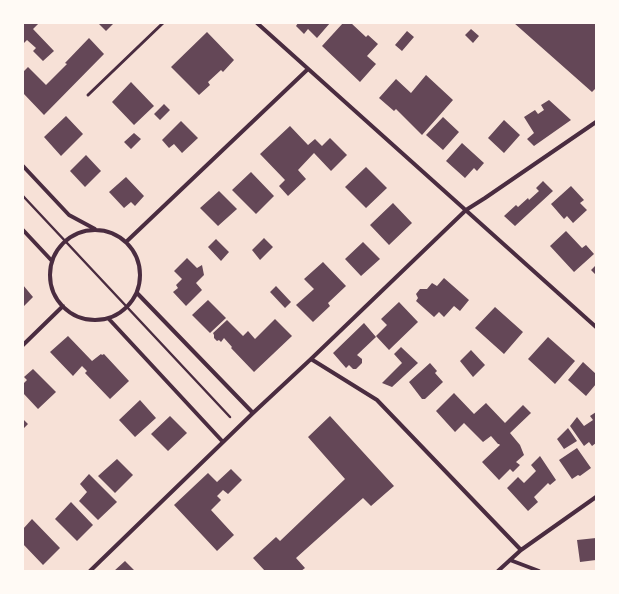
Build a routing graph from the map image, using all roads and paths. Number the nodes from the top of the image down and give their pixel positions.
1 (163, 23) edge
2 (257, 23) edge
3 (308, 69) junction
4 (88, 95) dead end
5 (596, 122) edge
6 (23, 166) edge
7 (23, 196) edge
8 (466, 210) junction
9 (23, 230) edge
10 (95, 230) junction
11 (66, 241) junction
12 (126, 242) junction
13 (52, 261) junction
14 (137, 293) junction
15 (63, 306) junction
16 (126, 307) junction
17 (108, 318) junction
18 (596, 327) edge
19 (23, 345) edge
20 (311, 359) junction
21 (253, 413) junction
22 (230, 418) dead end
23 (223, 442) junction
24 (596, 497) edge
25 (521, 550) junction
26 (510, 560) junction
27 (90, 571) edge
28 (498, 571) edge
29 (539, 571) edge

1 - 4 lane
2 - 3 street
3 - 8 street
3 - 12 street
5 - 8 street
6 - 10 street
7 - 11 path
8 - 18 street
8 - 20 street
9 - 13 street
10 - 11 street
10 - 12 street
11 - 13 street
11 - 16 path
12 - 14 street
13 - 15 street
14 - 16 street
14 - 21 street
15 - 17 street
15 - 19 street
16 - 17 street
16 - 22 path
17 - 23 street
20 - 21 street
20 - 25 street
21 - 23 street
23 - 27 street
24 - 25 street
25 - 26 street
26 - 28 street
26 - 29 street

